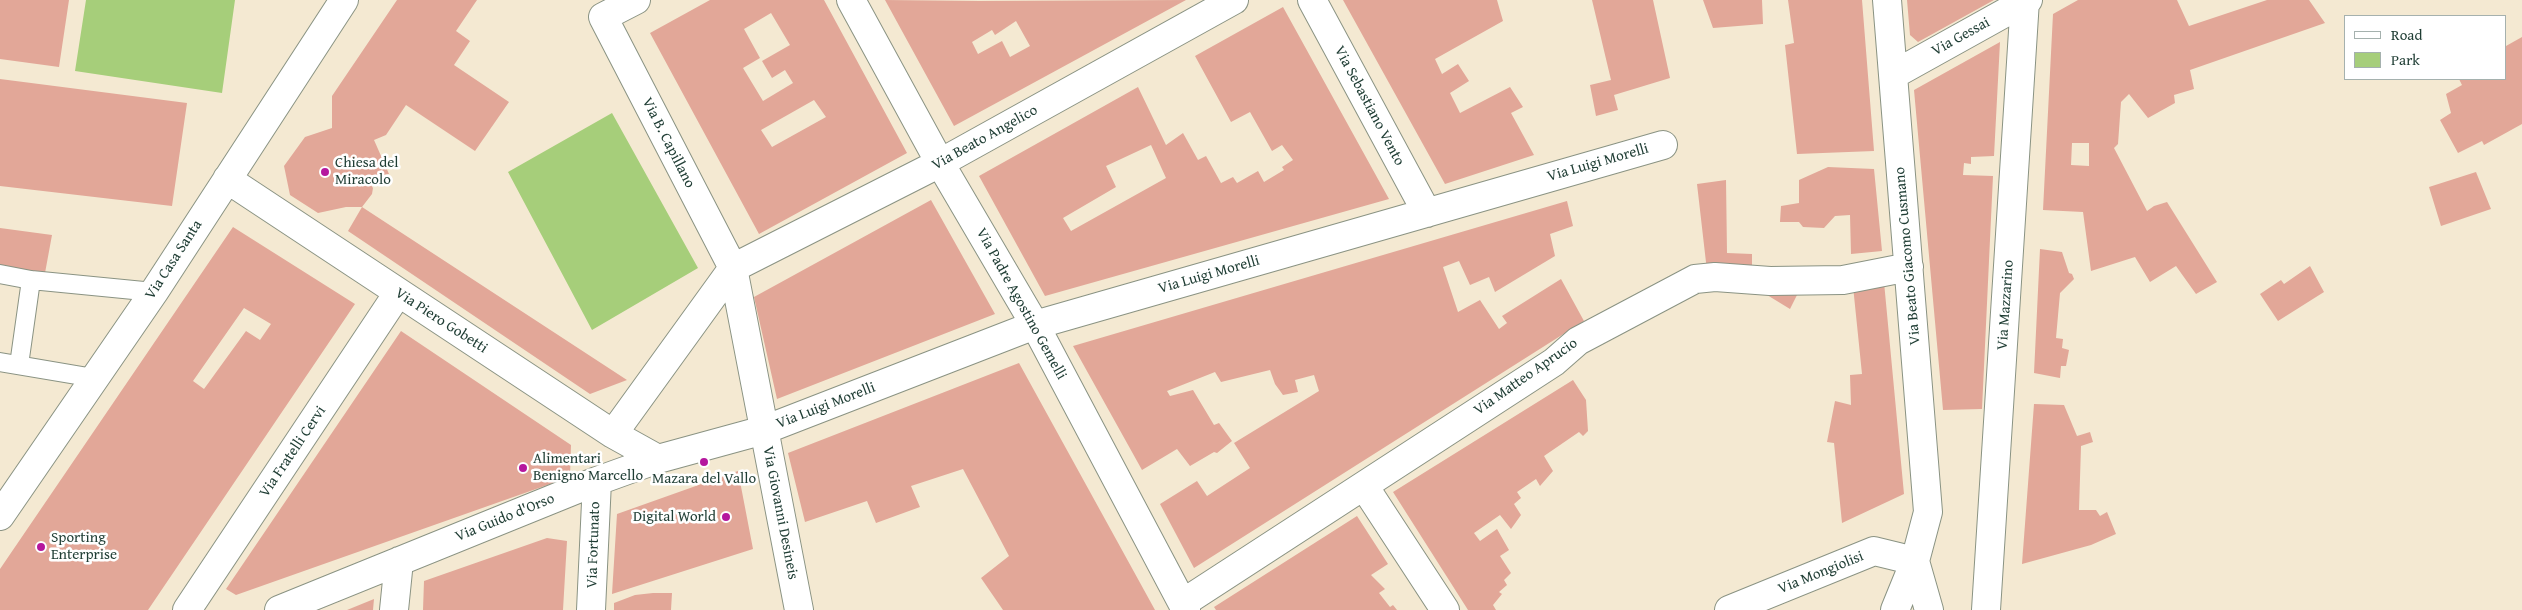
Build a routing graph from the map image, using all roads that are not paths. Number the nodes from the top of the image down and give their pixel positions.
1 (344, 0) edge
2 (636, 0) edge
3 (851, 0) edge
4 (1234, 0) edge
5 (1312, 0) edge
6 (1887, 0) edge
7 (2026, 1) edge
8 (1893, 75) junction
9 (1663, 145) dead end
10 (940, 163) junction
11 (227, 179) junction
12 (1427, 212) junction
13 (1909, 267) junction
14 (732, 268) junction
15 (0, 274) edge
16 (31, 280) junction
17 (154, 292) junction
18 (398, 293) junction
19 (1035, 325) junction
20 (0, 362) edge
21 (20, 365) junction
22 (94, 378) junction
23 (764, 430) junction
24 (613, 434) junction
25 (658, 459) junction
26 (596, 481) junction
27 (1364, 486) junction
28 (0, 516) edge
29 (399, 561) junction
30 (1915, 561) junction
31 (1184, 607) edge
32 (187, 610) edge
33 (279, 610) edge
34 (394, 610) edge
35 (591, 610) edge
36 (799, 610) edge
37 (1445, 610) edge
38 (1729, 610) edge
39 (1895, 610) edge
40 (1929, 610) edge
41 (1986, 610) edge

1 - 11 street, Via Casa Santa
2 - 14 street, Via B. Capillano
3 - 10 street, Via Padre Agostino Gemelli
4 - 10 street, Via Beato Angelico
5 - 12 street, Via Sebastiano Vento
6 - 8 street, Via Beato Giacomo Cusmano
7 - 8 street, Via Gessai
7 - 41 street, Via Mazzarino
8 - 13 street, Via Beato Giacomo Cusmano
9 - 12 street, Via Luigi Morelli
10 - 14 street, Via Beato Angelico
10 - 19 street, Via Padre Agostino Gemelli
11 - 17 street, Via Casa Santa
11 - 18 street, Via Piero Gobetti
12 - 19 street, Via Luigi Morelli
13 - 27 street, Via Matteo Aprucio
13 - 30 street, Via Beato Giacomo Cusmano
14 - 23 street, Via Giovanni Desineis
14 - 24 street
15 - 16 lane
16 - 17 lane
16 - 21 lane
17 - 22 street, Via Casa Santa
18 - 24 street, Via Piero Gobetti
18 - 32 street, Via Fratelli Cervi
19 - 23 street, Via Luigi Morelli
19 - 31 street, Via Padre Agostino Gemelli
20 - 21 lane
21 - 22 lane
22 - 28 street, Via Casa Santa
23 - 25 street, Via Guido d'Orso
23 - 36 street, Via Giovanni Desineis
24 - 25 street, Via Piero Gobetti
25 - 26 street, Via Guido d'Orso
26 - 29 street, Via Guido d'Orso
26 - 35 street, Via Fortunato
27 - 31 street, Via Matteo Aprucio
27 - 37 street
29 - 33 street, Via Guido d'Orso
29 - 34 street
30 - 38 street, Via Mongiolisi
30 - 39 street, Via Beato Giacomo Cusmano
30 - 40 street

